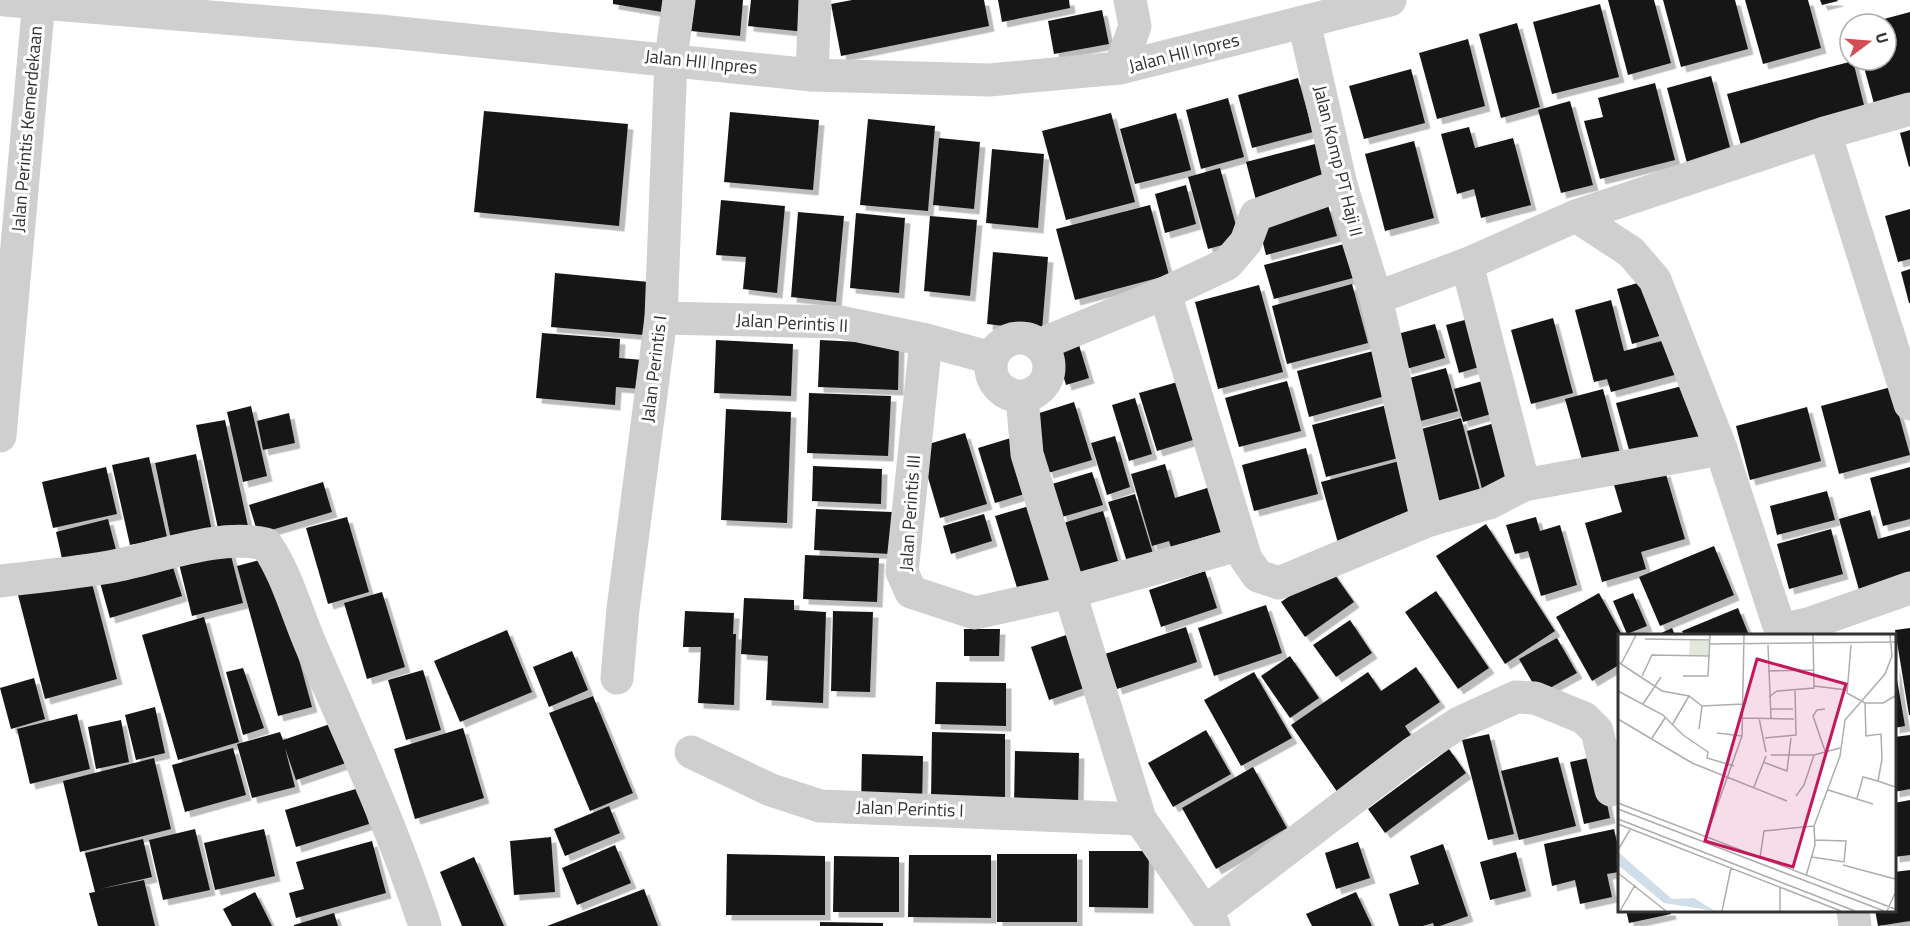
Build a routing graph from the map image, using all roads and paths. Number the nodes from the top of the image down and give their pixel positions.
1 (5, 0) edge
2 (679, 0) edge
3 (815, 0) edge
4 (1130, 0) edge
5 (1390, 0) edge
6 (39, 2) edge
7 (1304, 22) junction
8 (671, 58) junction
9 (1120, 68) junction
10 (812, 75) junction
11 (1910, 109) edge
12 (1825, 133) junction
13 (1341, 185) junction
14 (1576, 216) junction
15 (1467, 264) junction
16 (1165, 293) junction
17 (1376, 298) junction
18 (661, 318) junction
19 (926, 340) junction
20 (1039, 345) junction
21 (992, 358) junction
22 (1022, 397) junction
23 (1910, 404) edge
24 (0, 436) edge
25 (1721, 449) junction
26 (1524, 485) junction
27 (1427, 521) junction
28 (1241, 544) junction
29 (0, 581) edge
30 (1910, 588) edge
31 (1070, 592) junction
32 (1808, 629) edge
33 (617, 678) dead end
34 (691, 753) dead end
35 (1611, 790) dead end
36 (1140, 819) junction
37 (1853, 911) edge
38 (1210, 918) edge
39 (425, 926) edge
40 (1855, 926) edge

1 - 6 street, Jalan HII Inpres
2 - 8 street, Jalan Perintis I
3 - 10 street
4 - 9 street
5 - 7 street, Jalan HII Inpres
6 - 8 street, Jalan HII Inpres
6 - 24 street, Jalan Perintis Kemerdekaan
7 - 9 street, Jalan HII Inpres
7 - 13 street, Jalan Komp PT Haji II
8 - 10 street, Jalan HII Inpres
8 - 18 street, Jalan Perintis I
9 - 10 street, Jalan HII Inpres
11 - 12 street
12 - 14 street
12 - 23 street
13 - 16 street
13 - 17 street, Jalan Komp PT Haji II
14 - 15 street
14 - 25 street
15 - 17 street
15 - 26 street
16 - 20 street
16 - 28 street
17 - 27 street, Jalan Komp PT Haji II
18 - 19 street, Jalan Perintis II
18 - 33 street, Jalan Perintis I
19 - 21 street, Jalan Perintis II
19 - 31 street, Jalan Perintis III
20 - 21 street
20 - 22 street
21 - 22 street
22 - 31 street
25 - 26 street
25 - 32 street
26 - 27 street
27 - 28 street
28 - 31 street, Jalan Perintis III
29 - 39 street
30 - 32 street
31 - 36 street
34 - 36 street, Jalan Perintis I
35 - 38 street
36 - 38 street
37 - 40 street

